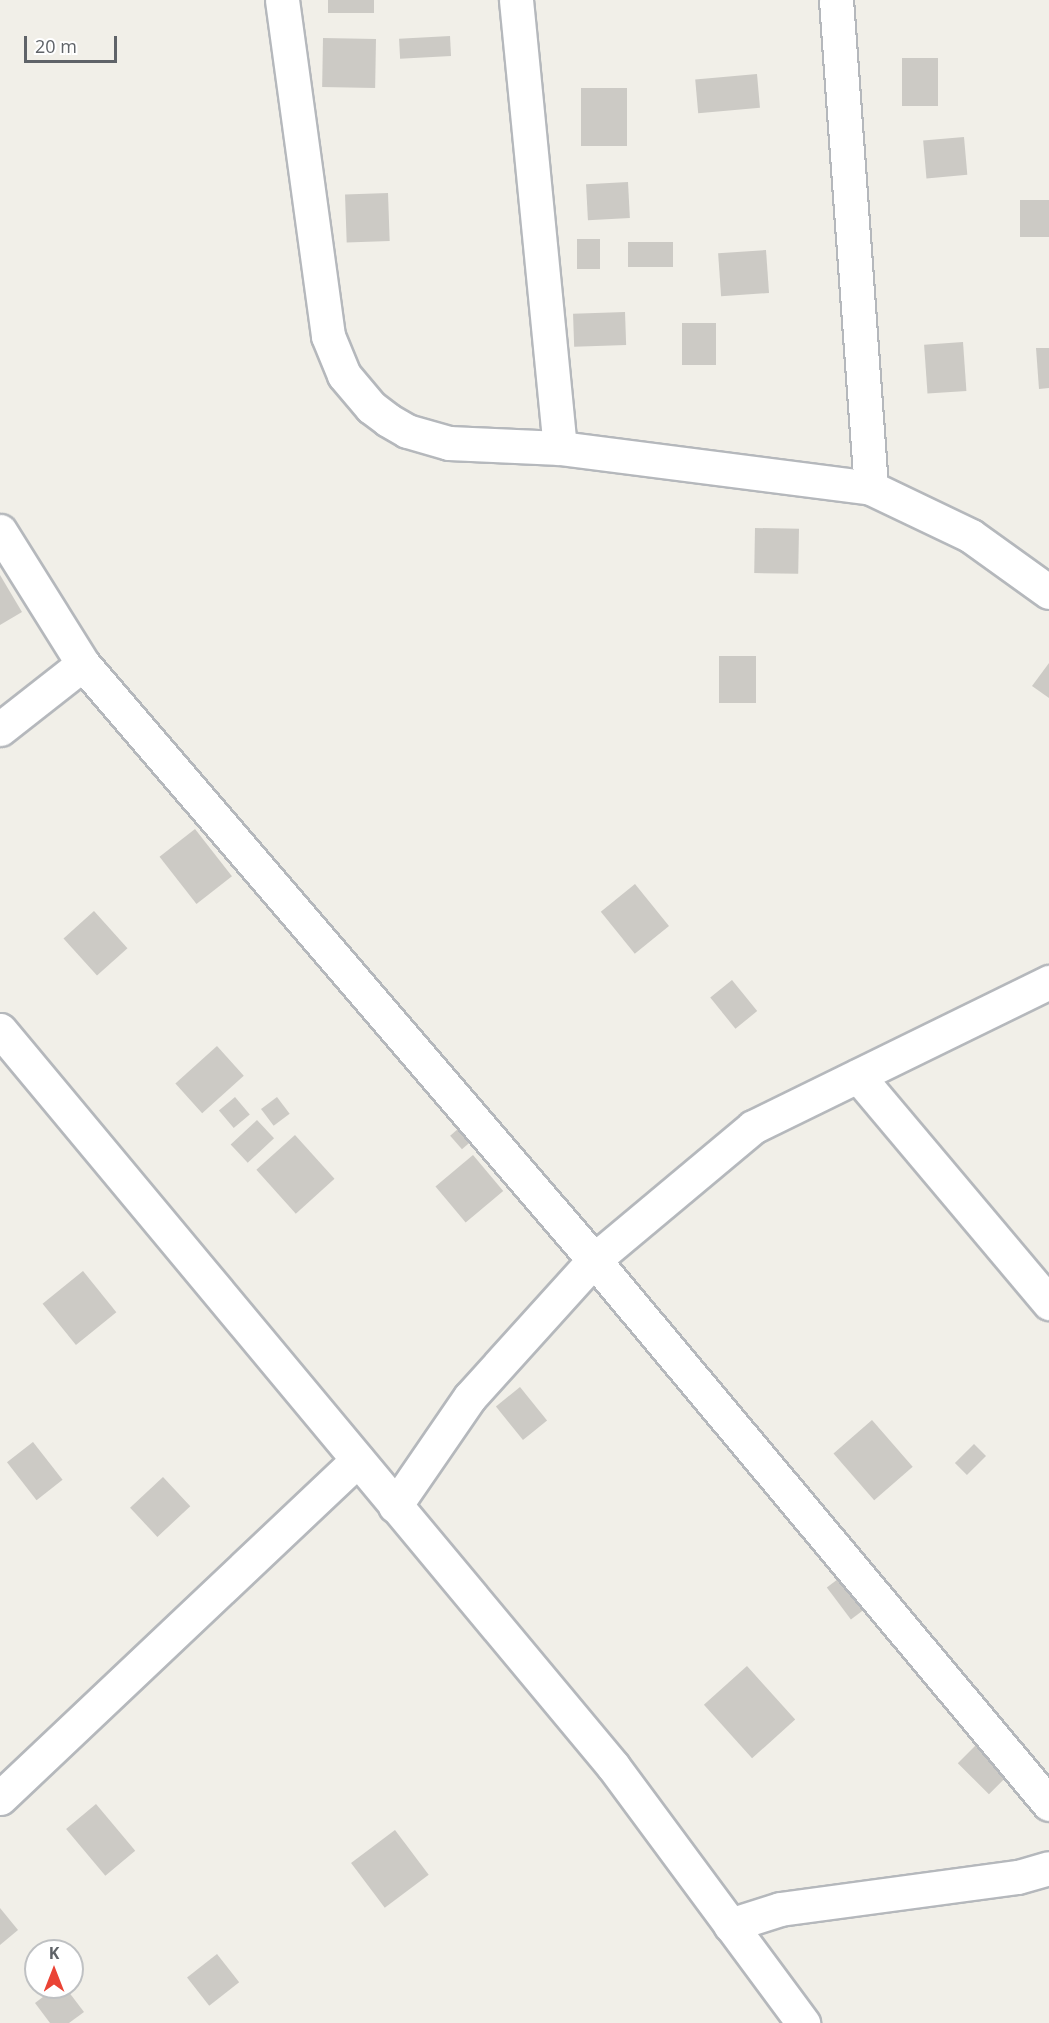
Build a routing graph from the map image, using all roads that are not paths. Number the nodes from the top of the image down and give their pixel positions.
1 (282, 0) edge
2 (516, 0) edge
3 (836, 0) edge
4 (560, 448) junction
5 (872, 488) junction
6 (0, 531) edge
7 (1049, 592) edge
8 (83, 664) junction
9 (0, 729) edge
10 (1049, 982) edge
11 (0, 1029) edge
12 (858, 1076) junction
13 (594, 1260) junction
14 (1049, 1303) edge
15 (357, 1460) junction
16 (395, 1506) junction
17 (0, 1798) edge
18 (1049, 1804) edge
19 (1049, 1868) edge
20 (730, 1925) junction
21 (803, 2023) edge

1 - 4 street
2 - 4 street
3 - 5 street
4 - 5 street
5 - 7 street
6 - 8 street
8 - 9 street
8 - 13 street
10 - 12 street
11 - 15 street
12 - 13 street
12 - 14 street
13 - 16 street
13 - 18 street
15 - 16 street
15 - 17 street
16 - 20 street
19 - 20 street
20 - 21 street

